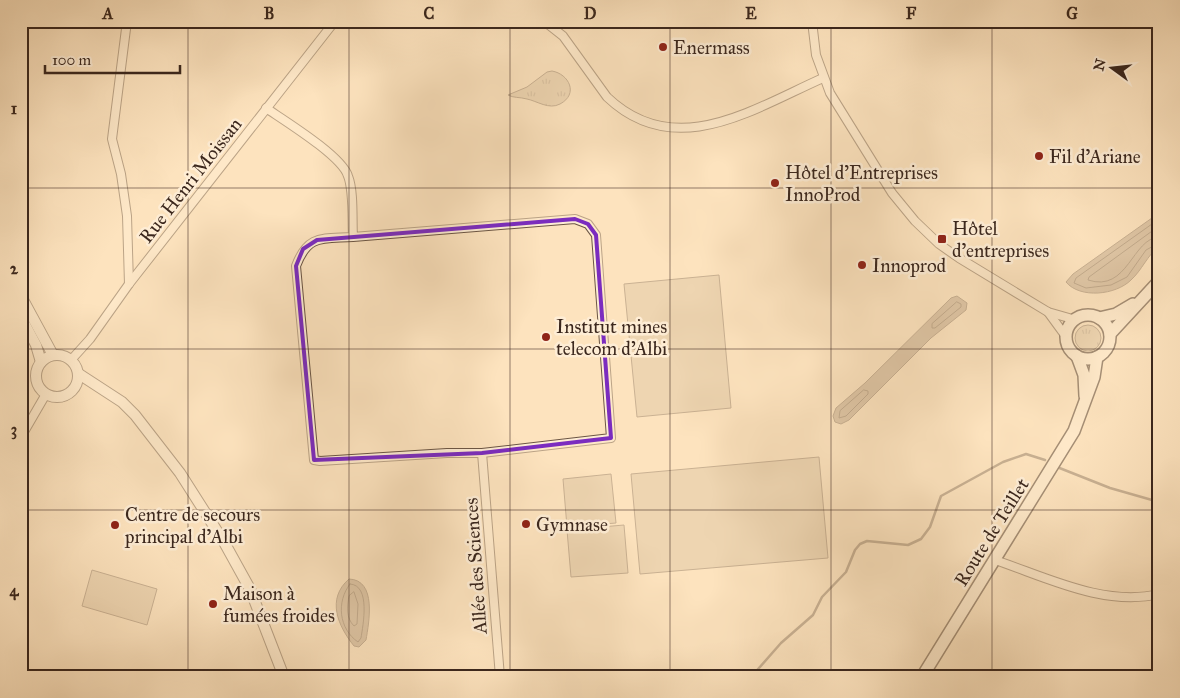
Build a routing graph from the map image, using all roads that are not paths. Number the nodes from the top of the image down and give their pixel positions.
1 (127, 21) edge
2 (335, 21) edge
3 (544, 21) edge
4 (812, 21) edge
5 (823, 78) junction
6 (266, 108) junction
7 (353, 237) junction
8 (1159, 281) edge
9 (129, 284) junction
10 (21, 296) edge
11 (1145, 297) junction
12 (1048, 312) junction
13 (21, 316) edge
14 (1099, 318) junction
15 (1076, 320) junction
16 (1110, 334) junction
17 (1066, 338) junction
18 (53, 354) junction
19 (1077, 356) junction
20 (1097, 357) junction
21 (71, 360) junction
22 (41, 362) junction
23 (79, 374) junction
24 (98, 387) junction
25 (73, 389) junction
26 (46, 394) junction
27 (1085, 403) junction
28 (21, 437) edge
29 (482, 453) junction
30 (995, 560) junction
31 (1159, 594) edge
32 (284, 677) edge
33 (500, 677) edge
34 (922, 677) edge

1 - 9 street
2 - 6 street, Rue Henri Moissan
3 - 5 street
4 - 5 street
5 - 12 street
6 - 7 street
6 - 9 street, Rue Henri Moissan
7 - 29 street
7 - 29 street
8 - 11 main road
9 - 21 street, Rue Henri Moissan
10 - 18 street
11 - 14 main road
11 - 16 main road
12 - 15 street
12 - 17 street
13 - 22 street
14 - 15 main road
14 - 16 main road
15 - 17 main road
16 - 20 main road
17 - 19 main road
18 - 21 street
18 - 22 street
19 - 20 main road
19 - 27 main road, Route de Teillet
20 - 27 main road, Route de Teillet
21 - 23 street
22 - 26 street
23 - 24 street
23 - 25 street
24 - 25 street
24 - 32 street
25 - 26 street
26 - 28 street
27 - 30 main road, Route de Teillet
29 - 33 street, Allée des Sciences
30 - 31 street
30 - 34 main road, Route de Teillet

